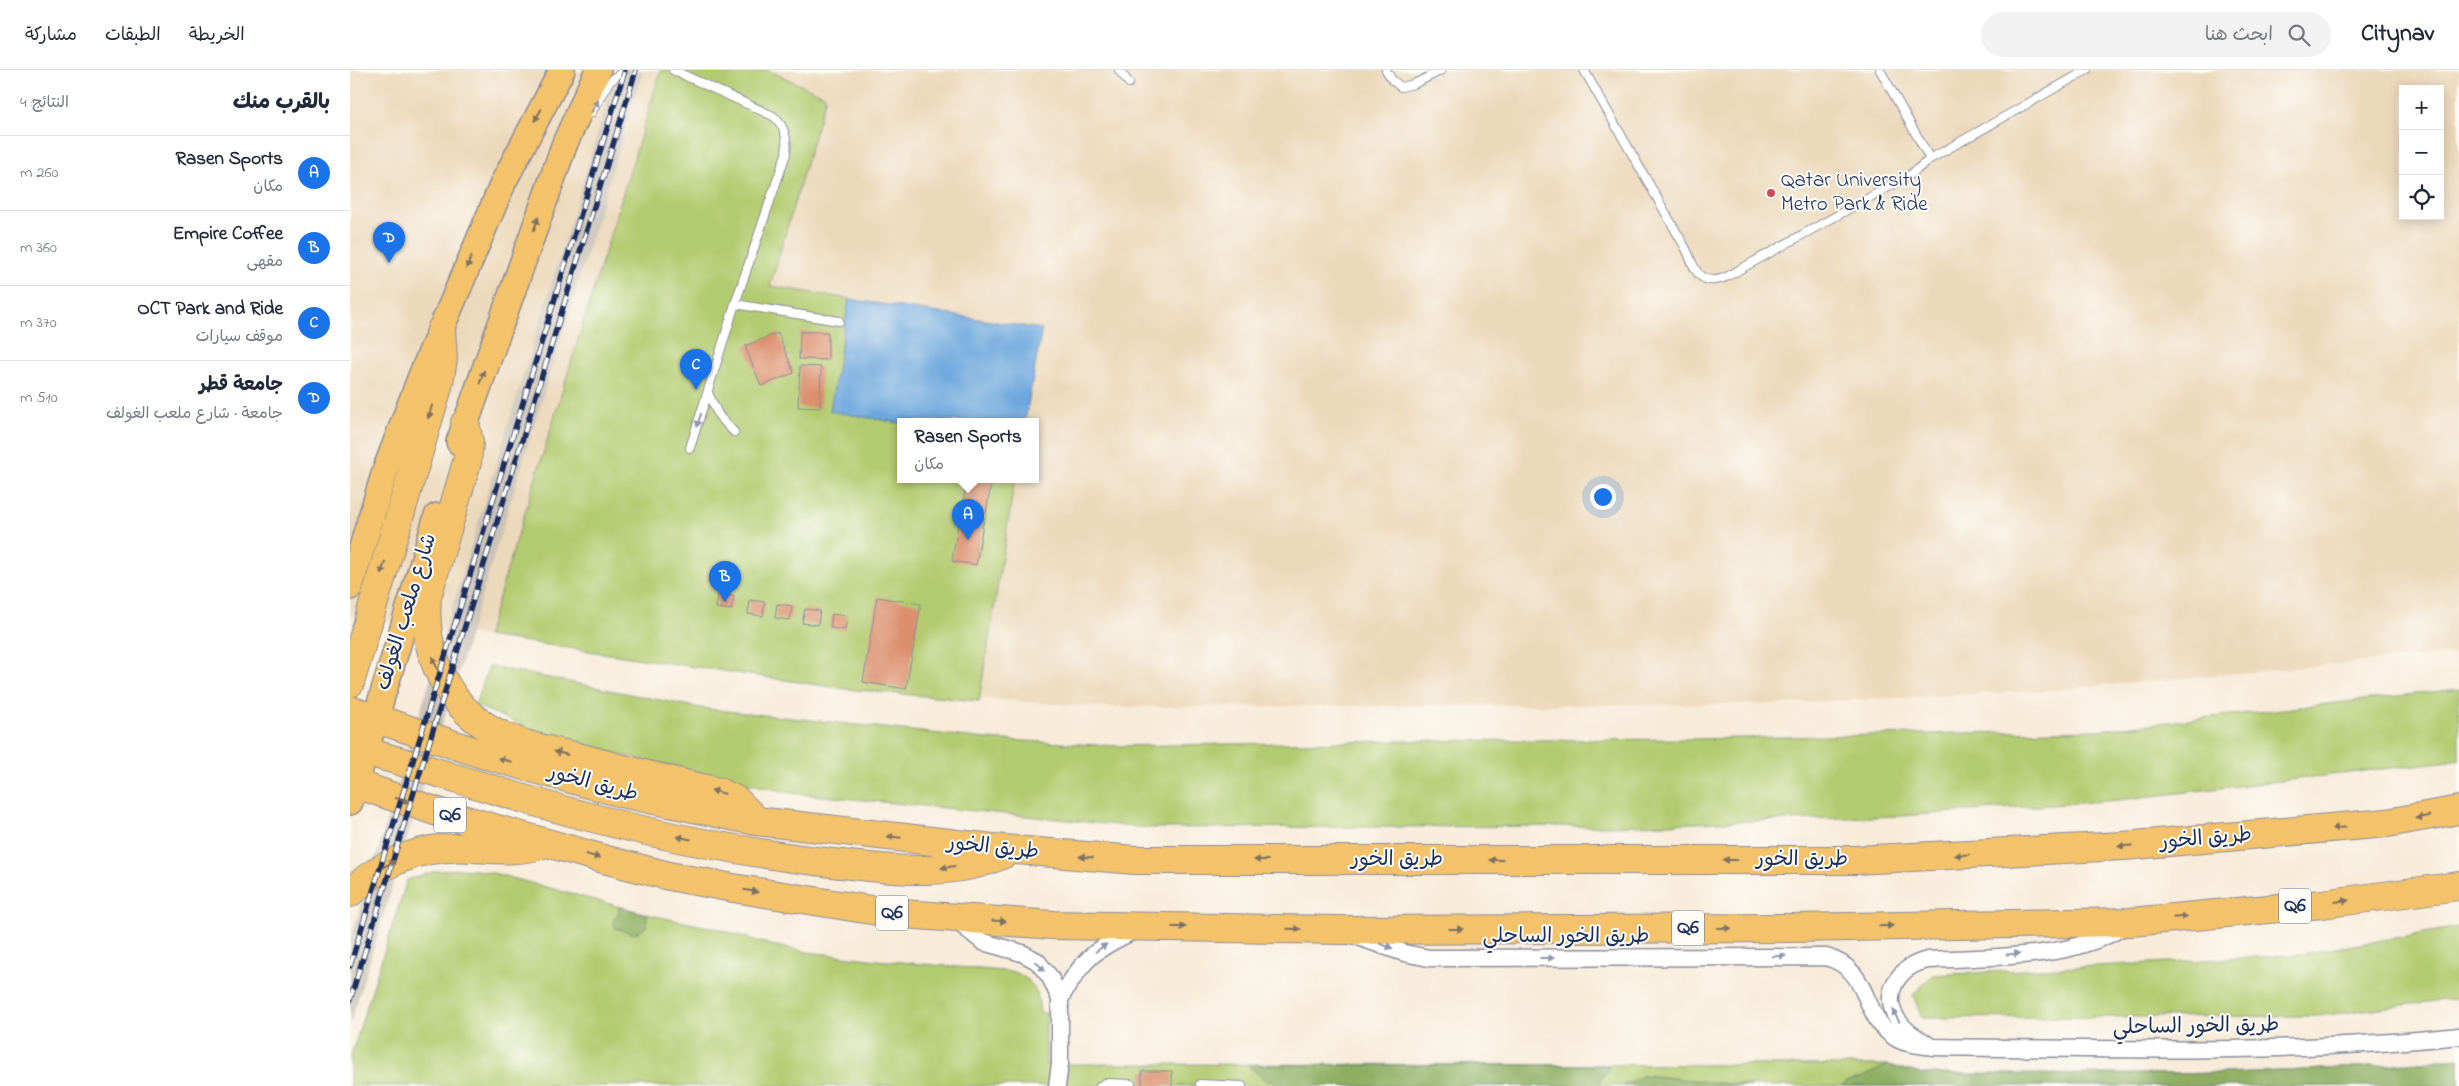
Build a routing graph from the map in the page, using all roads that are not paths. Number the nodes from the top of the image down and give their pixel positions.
1 (598, 70) edge
2 (625, 70) edge
3 (673, 70) edge
4 (1119, 70) edge
5 (1386, 70) edge
6 (1442, 70) edge
7 (1584, 70) edge
8 (1880, 70) edge
9 (2088, 70) edge
10 (562, 71) edge
11 (1129, 83) dead end
12 (565, 143) junction
13 (1930, 159) junction
14 (735, 304) junction
15 (839, 321) dead end
16 (441, 330) junction
17 (708, 393) junction
18 (465, 423) junction
19 (734, 432) dead end
20 (690, 448) dead end
21 (386, 471) junction
22 (350, 552) edge
23 (350, 586) edge
24 (350, 683) edge
25 (358, 719) edge
26 (358, 750) edge
27 (351, 786) edge
28 (2459, 810) edge
29 (756, 821) junction
30 (546, 842) junction
31 (1012, 850) junction
32 (2459, 886) edge
33 (350, 893) edge
34 (953, 918) junction
35 (2131, 922) junction
36 (1143, 927) junction
37 (1340, 930) junction
38 (1060, 999) junction
39 (2459, 1036) edge
40 (1933, 1047) junction
41 (1131, 1084) dead end
42 (1200, 1084) dead end
43 (1057, 1086) edge
44 (1100, 1086) edge
45 (1242, 1086) edge

1 - 12 main road, شارع ملعب الغولف
12 -> 2 lane
3 - 14 lane
4 - 11 lane
5 - 6 lane
7 - 13 lane
8 - 13 lane
9 - 13 lane
10 -> 16 main road
18 -> 12 main road, شارع ملعب الغولف
14 - 15 lane
14 - 17 lane
16 - 21 main road
16 -> 24 highway
17 - 19 lane
17 -> 20 lane
18 - 25 main road, شارع ملعب الغولف
29 -> 18 highway
21 - 22 main road
21 - 23 main road
25 - 26 main road, شارع ملعب الغولف
29 -> 25 highway, طريق الخور
26 - 27 main road, شارع ملعب الغولف
31 -> 26 highway
27 -> 30 highway, Q6
28 -> 31 highway, طريق الخور
31 -> 29 highway, طريق الخور
33 -> 30 highway
30 -> 34 highway, Q6
35 -> 32 highway, Q6
34 -> 36 highway, Q6
34 -> 38 street
37 -> 35 highway, Q6
40 -> 35 street
36 -> 37 highway, Q6
38 -> 36 street
37 -> 40 street, طريق الخور الساحلي
38 - 43 street
39 - 40 street, طريق الخور الساحلي
41 - 44 lane
42 - 45 lane

